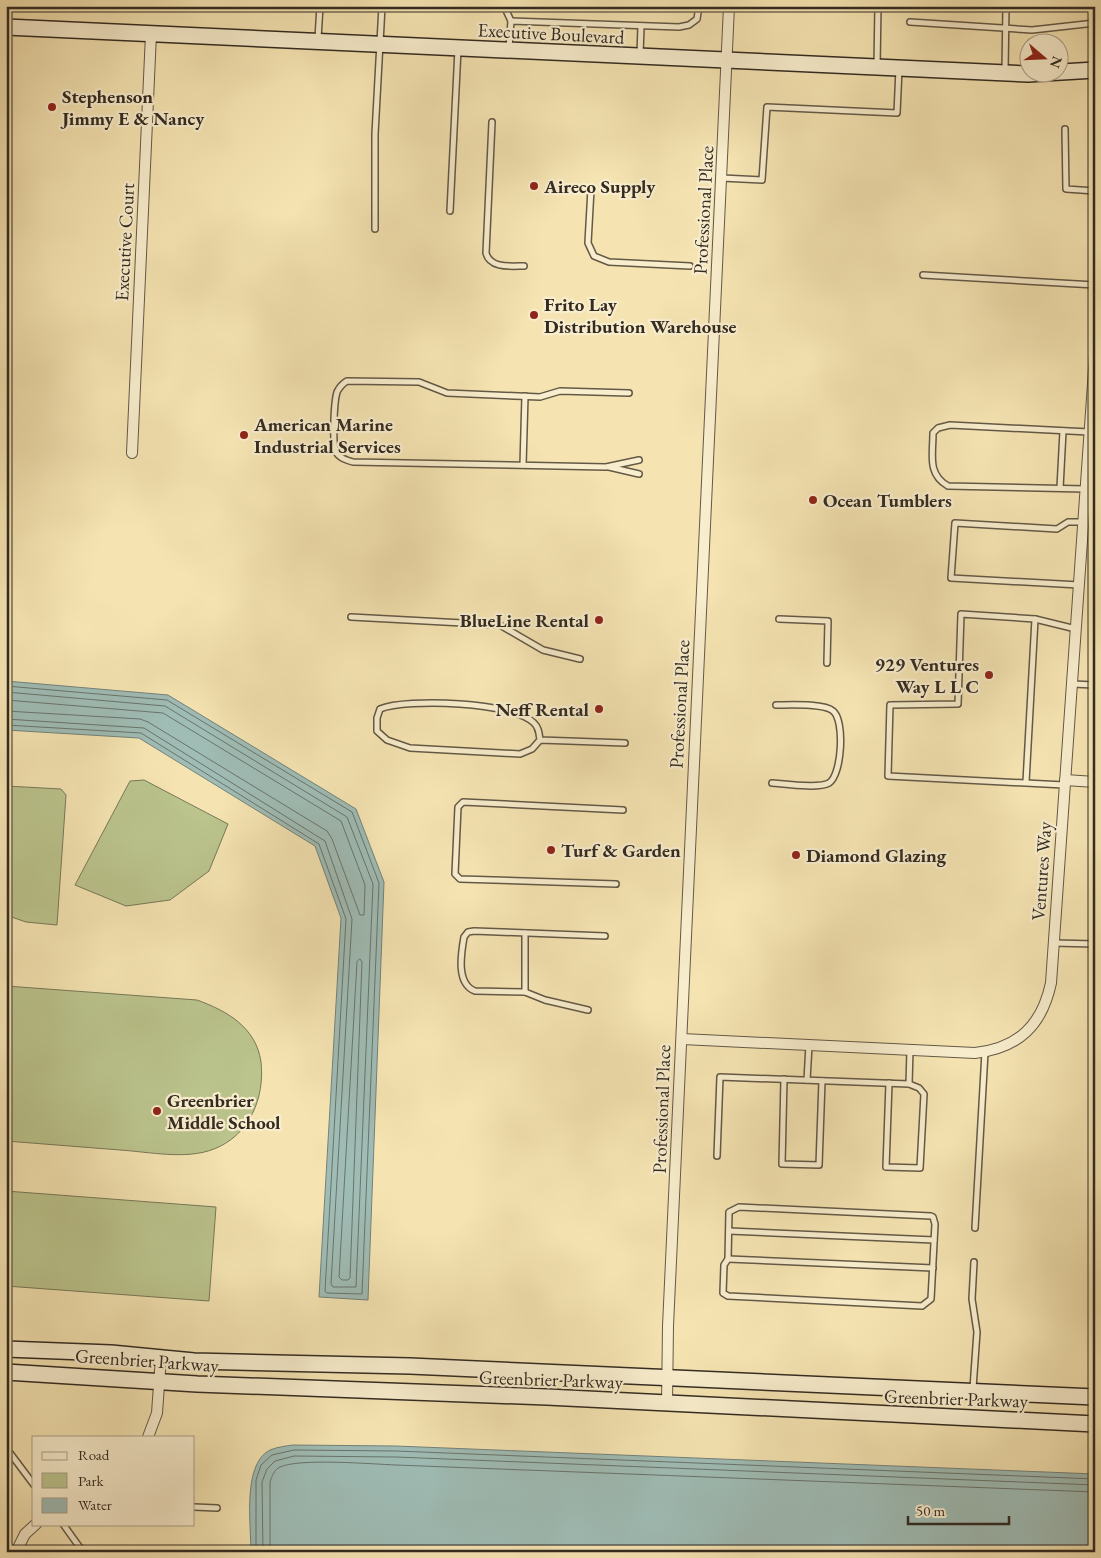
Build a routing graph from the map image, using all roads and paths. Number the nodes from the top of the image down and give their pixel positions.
1 (320, 6) edge
2 (382, 6) edge
3 (504, 6) edge
4 (699, 6) edge
5 (729, 6) edge
6 (878, 6) edge
7 (1006, 6) edge
8 (511, 21) junction
9 (910, 22) dead end
10 (1095, 23) edge
11 (641, 26) junction
12 (6, 27) edge
13 (1006, 28) junction
14 (151, 34) junction
15 (318, 41) junction
16 (380, 44) junction
17 (458, 48) junction
18 (509, 50) junction
19 (640, 57) junction
20 (727, 61) junction
21 (877, 68) junction
22 (899, 69) junction
23 (1094, 72) edge
24 (1005, 73) junction
25 (492, 122) dead end
26 (1065, 129) dead end
27 (722, 178) junction
28 (591, 190) dead end
29 (1095, 191) edge
30 (450, 210) dead end
31 (375, 229) dead end
32 (524, 266) dead end
33 (690, 266) dead end
34 (923, 275) dead end
35 (1095, 285) edge
36 (1095, 356) edge
37 (1093, 392) edge
38 (629, 393) dead end
39 (525, 396) junction
40 (1063, 431) junction
41 (1090, 432) junction
42 (132, 453) dead end
43 (639, 460) dead end
44 (1091, 463) edge
45 (523, 465) junction
46 (606, 467) junction
47 (638, 474) dead end
48 (1060, 488) junction
49 (1086, 489) junction
50 (1083, 522) junction
51 (1079, 585) junction
52 (351, 617) dead end
53 (780, 619) dead end
54 (1035, 619) junction
55 (1076, 629) junction
56 (580, 659) dead end
57 (827, 663) dead end
58 (1072, 684) junction
59 (1095, 685) edge
60 (776, 705) dead end
61 (540, 740) junction
62 (626, 744) dead end
63 (1026, 782) junction
64 (1064, 782) junction
65 (1095, 782) edge
66 (772, 783) dead end
67 (623, 810) dead end
68 (616, 884) dead end
69 (525, 933) junction
70 (605, 936) dead end
71 (1054, 942) junction
72 (1095, 944) edge
73 (1095, 962) edge
74 (525, 992) junction
75 (588, 1010) dead end
76 (682, 1039) junction
77 (809, 1045) junction
78 (910, 1050) junction
79 (984, 1052) junction
80 (784, 1079) junction
81 (807, 1080) junction
82 (822, 1081) junction
83 (889, 1083) junction
84 (909, 1084) junction
85 (717, 1156) dead end
86 (975, 1228) dead end
87 (729, 1231) junction
88 (934, 1240) junction
89 (728, 1259) junction
90 (974, 1262) dead end
91 (933, 1268) junction
92 (6, 1348) edge
93 (161, 1357) junction
94 (6, 1372) edge
95 (667, 1378) junction
96 (160, 1381) junction
97 (973, 1392) junction
98 (1095, 1398) edge
99 (667, 1404) junction
100 (1095, 1424) edge
101 (148, 1436) edge
102 (10, 1452) dead end
103 (32, 1482) edge
104 (195, 1507) edge
105 (218, 1508) dead end
106 (34, 1526) edge
107 (64, 1526) edge
108 (16, 1552) edge
109 (83, 1552) edge

1 - 15 lane
2 - 16 lane
3 - 8 lane
4 - 11 lane
5 - 20 street, Professional Place
6 - 21 lane
7 - 13 lane
8 - 11 lane
8 - 18 lane
9 - 13 lane
10 - 13 lane
11 - 19 lane
12 - 14 main road, Executive Boulevard
13 - 24 lane
14 - 15 main road, Executive Boulevard
14 - 42 street, Executive Court
15 - 16 main road, Executive Boulevard
16 - 17 main road, Executive Boulevard
16 - 31 lane
17 - 18 main road, Executive Boulevard
17 - 30 lane
18 - 19 main road, Executive Boulevard
19 - 20 main road, Executive Boulevard
20 - 21 main road, Executive Boulevard
20 - 27 street, Professional Place
21 - 22 main road, Executive Boulevard
22 - 24 main road, Executive Boulevard
22 - 27 lane
23 - 24 main road, Executive Boulevard
25 - 32 lane
26 - 29 lane
27 - 76 street, Professional Place
28 - 33 lane
34 - 35 lane
36 - 37 street, Ventures Way
37 - 41 street, Ventures Way
38 - 39 lane
39 - 45 lane
39 - 45 lane
40 - 41 lane
40 - 48 lane
40 - 48 lane
41 - 44 street, Ventures Way
43 - 46 lane
44 - 49 street, Ventures Way
45 - 46 lane
46 - 47 lane
48 - 49 lane
49 - 50 street, Ventures Way
50 - 51 street, Ventures Way
50 - 51 lane
51 - 55 street, Ventures Way
52 - 56 lane
53 - 57 lane
54 - 55 lane
54 - 63 lane
54 - 63 lane
55 - 58 street, Ventures Way
58 - 59 lane
58 - 64 street, Ventures Way
60 - 66 lane
61 - 61 lane
61 - 62 lane
63 - 64 lane
64 - 65 street
64 - 71 street, Ventures Way
67 - 68 lane
69 - 70 lane
69 - 74 lane
69 - 74 lane
71 - 72 lane
71 - 79 street, Ventures Way
72 - 73 lane
74 - 75 lane
76 - 77 street, Ventures Way
76 - 95 street, Professional Place
77 - 78 street, Ventures Way
77 - 81 lane
78 - 79 street, Ventures Way
78 - 84 lane
79 - 86 lane
80 - 81 lane
80 - 82 lane
80 - 85 lane
81 - 82 lane
82 - 83 lane
83 - 84 lane
83 - 84 lane
87 - 88 lane
87 - 88 lane
87 - 89 lane
88 - 91 lane
89 - 91 lane
89 - 91 lane
90 - 97 lane
92 - 93 main road, Greenbrier Parkway
93 - 95 main road, Greenbrier Parkway
93 - 96 street
94 - 96 main road, Greenbrier Parkway
95 - 97 main road, Greenbrier Parkway
95 - 99 street, Professional Place
96 - 99 main road, Greenbrier Parkway
96 - 101 street
97 - 98 main road, Greenbrier Parkway
99 - 100 main road, Greenbrier Parkway
102 - 103 lane
104 - 105 lane
106 - 108 street
107 - 109 lane

